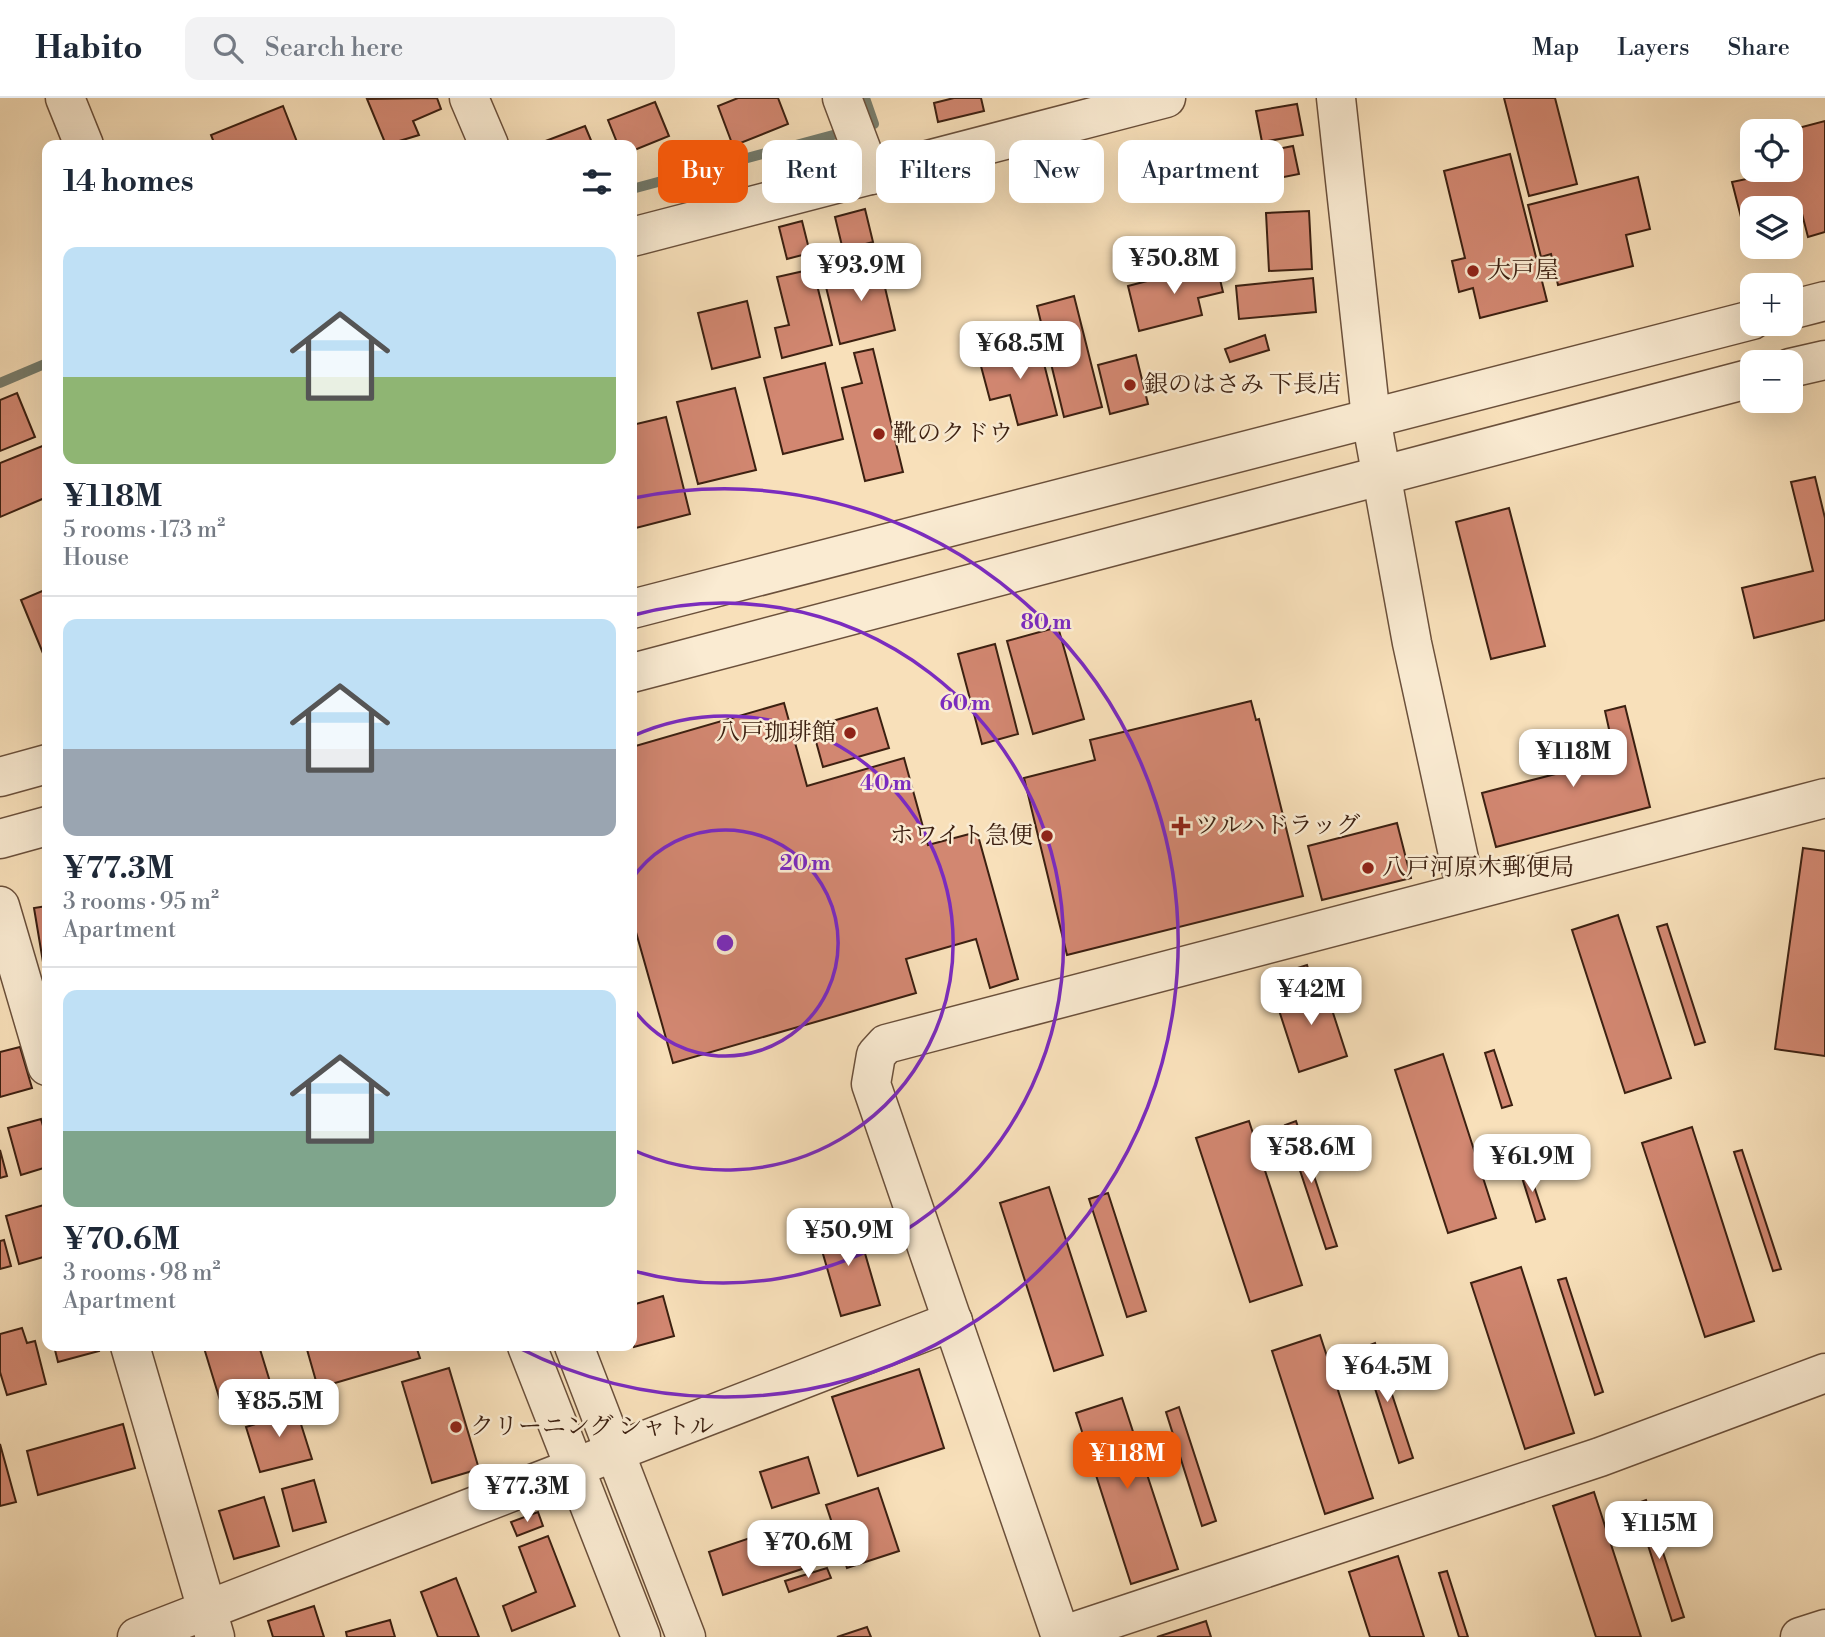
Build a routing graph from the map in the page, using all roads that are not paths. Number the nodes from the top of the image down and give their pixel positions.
1 (65, 98) edge
2 (469, 98) edge
3 (842, 98) edge
4 (1167, 98) edge
5 (1336, 98) edge
6 (81, 140) edge
7 (487, 140) edge
8 (871, 175) junction
9 (637, 236) edge
10 (1825, 301) edge
11 (1803, 307) edge
12 (1740, 323) edge
13 (1825, 359) edge
14 (1803, 365) edge
15 (1740, 381) edge
16 (1371, 418) junction
17 (1381, 474) junction
18 (637, 608) edge
19 (637, 672) edge
20 (42, 765) edge
21 (0, 777) edge
22 (1825, 797) edge
23 (42, 827) edge
24 (0, 839) edge
25 (1466, 891) junction
26 (0, 906) edge
27 (42, 1049) edge
28 (953, 1321) junction
29 (131, 1351) edge
30 (529, 1351) edge
31 (576, 1351) edge
32 (1825, 1373) edge
33 (613, 1451) junction
34 (575, 1466) junction
35 (211, 1623) edge
36 (1825, 1629) edge
37 (1061, 1636) edge
38 (137, 1637) edge
39 (641, 1637) edge
40 (686, 1637) edge
41 (1800, 1637) edge

1 - 6 street
2 - 7 street
3 - 8 street
4 - 8 street
5 - 16 street
8 - 9 street
10 - 11 street
12 - 16 street
13 - 14 street
15 - 17 street
16 - 17 street
16 - 18 street
17 - 19 street
17 - 25 street
20 - 21 street
22 - 25 street
23 - 24 street
25 - 28 street
26 - 27 street
28 - 33 street
28 - 37 street
29 - 35 street
30 - 34 street
31 - 33 street
32 - 37 street
33 - 34 street
33 - 40 street
34 - 35 street
34 - 39 street
35 - 38 street
36 - 41 street

